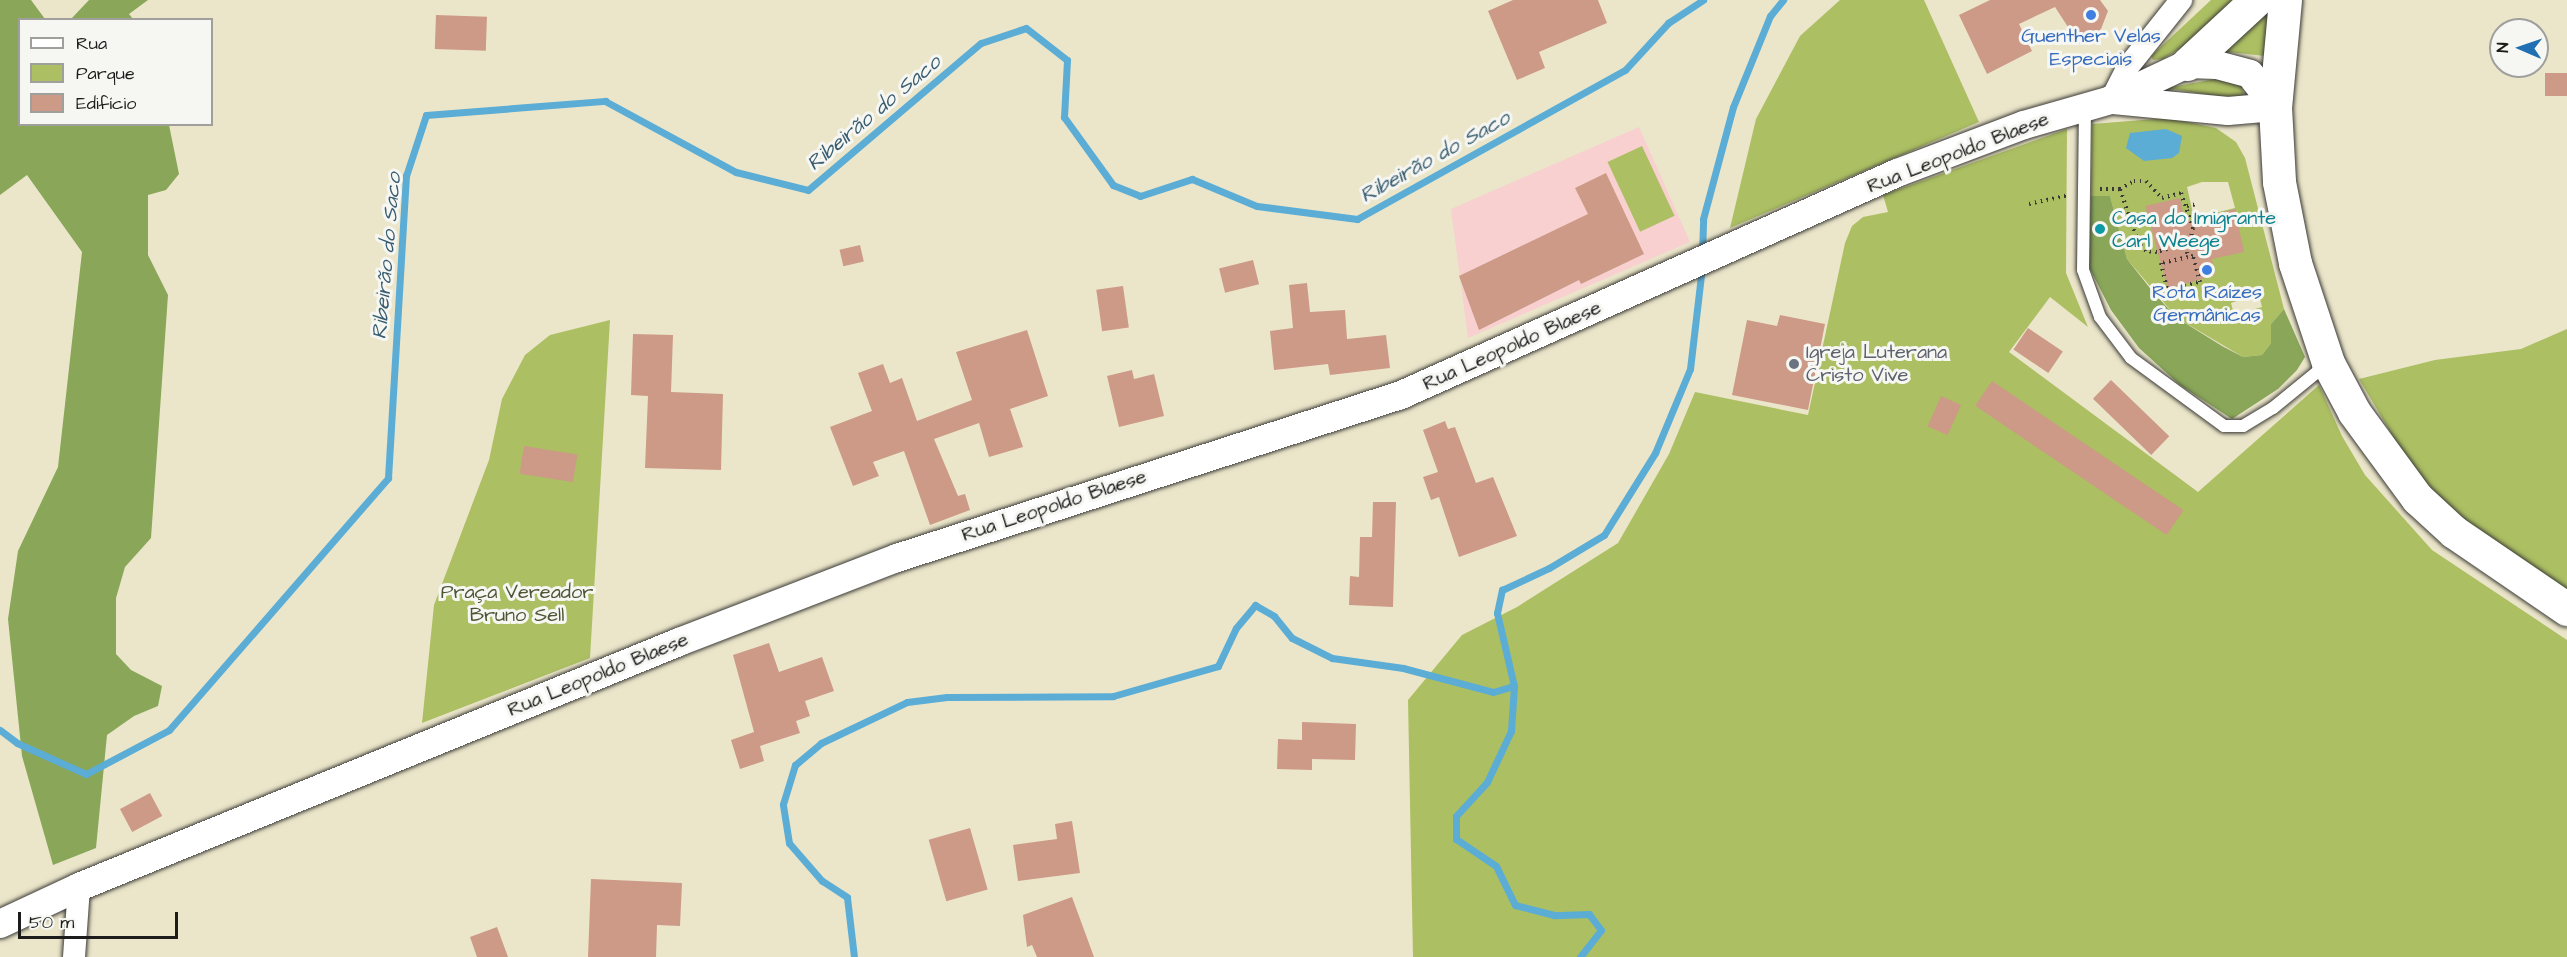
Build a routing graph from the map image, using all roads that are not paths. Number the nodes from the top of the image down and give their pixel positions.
1 (2181, 0) edge
2 (2256, 0) edge
3 (2285, 0) edge
4 (2187, 64) junction
5 (2098, 104) junction
6 (2275, 107) junction
7 (2328, 363) junction
8 (2567, 609) edge
9 (79, 887) junction
10 (0, 924) edge
11 (74, 957) edge

1 - 5 street
2 - 4 main road
3 - 6 main road
4 - 5 street, Rua Leopoldo Blaese
4 - 6 street, Rua Leopoldo Blaese
5 - 6 street, Rua Leopoldo Blaese
5 - 7 lane
5 - 9 street, Rua Leopoldo Blaese
6 - 7 main road
7 - 8 main road
9 - 10 street, Rua Leopoldo Blaese
9 - 11 street

